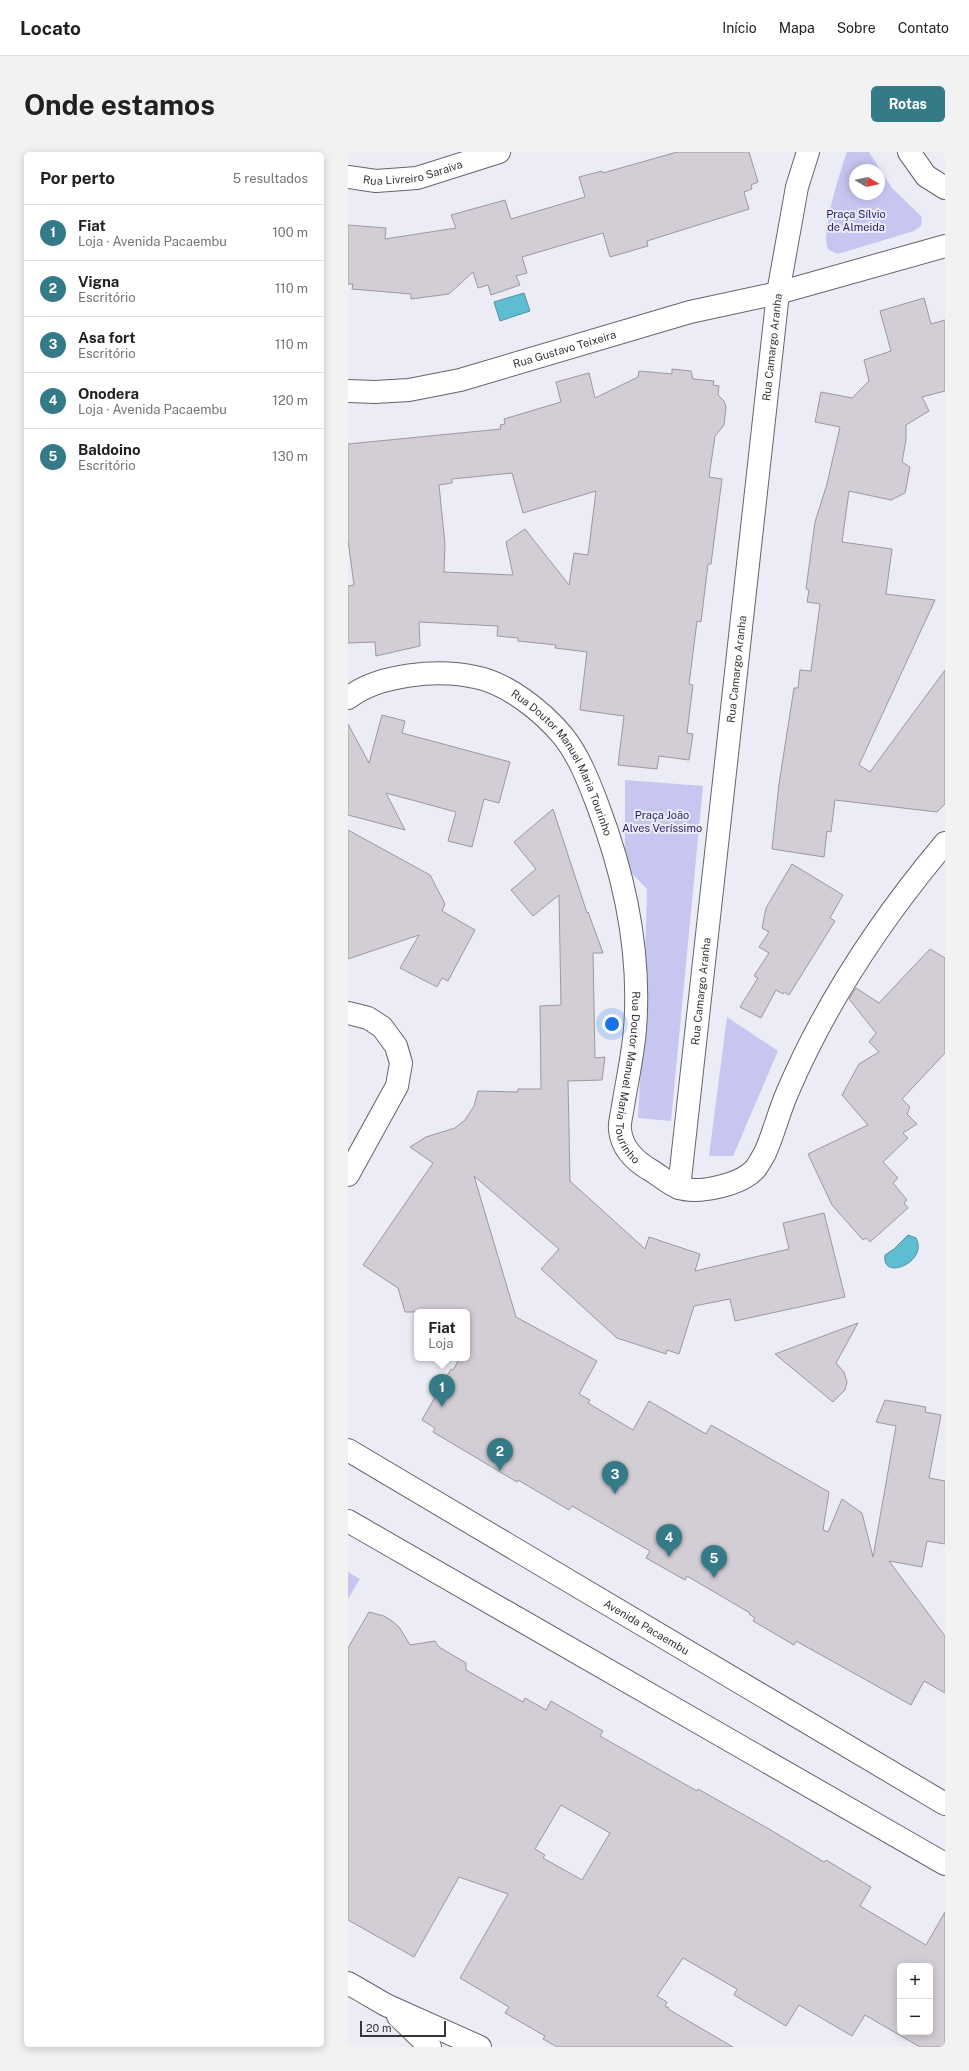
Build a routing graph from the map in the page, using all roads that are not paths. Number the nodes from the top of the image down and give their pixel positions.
1 (499, 152) edge
2 (808, 152) edge
3 (908, 152) edge
4 (348, 177) edge
5 (945, 188) edge
6 (945, 246) edge
7 (778, 293) junction
8 (348, 391) edge
9 (348, 698) edge
10 (945, 843) edge
11 (348, 1012) edge
12 (348, 1175) edge
13 (679, 1188) junction
14 (348, 1450) edge
15 (348, 1521) edge
16 (945, 1804) edge
17 (945, 1864) edge
18 (348, 1983) edge
19 (386, 2005) junction
20 (430, 2047) edge
21 (480, 2047) edge

1 - 4 street, Rua Livreiro Saraiva
2 - 7 street, Rua Camargo Aranha
3 - 5 street
6 - 7 street
7 - 8 street, Rua Gustavo Teixeira
7 - 13 street, Rua Camargo Aranha
9 - 13 street, Rua Doutor Manuel Maria Tourinho
10 - 13 street, Rua Doutor Manuel Maria Tourinho
11 - 12 street
14 - 16 street, Avenida Pacaembu
15 - 17 street
18 - 19 street
19 - 20 street
19 - 21 street

